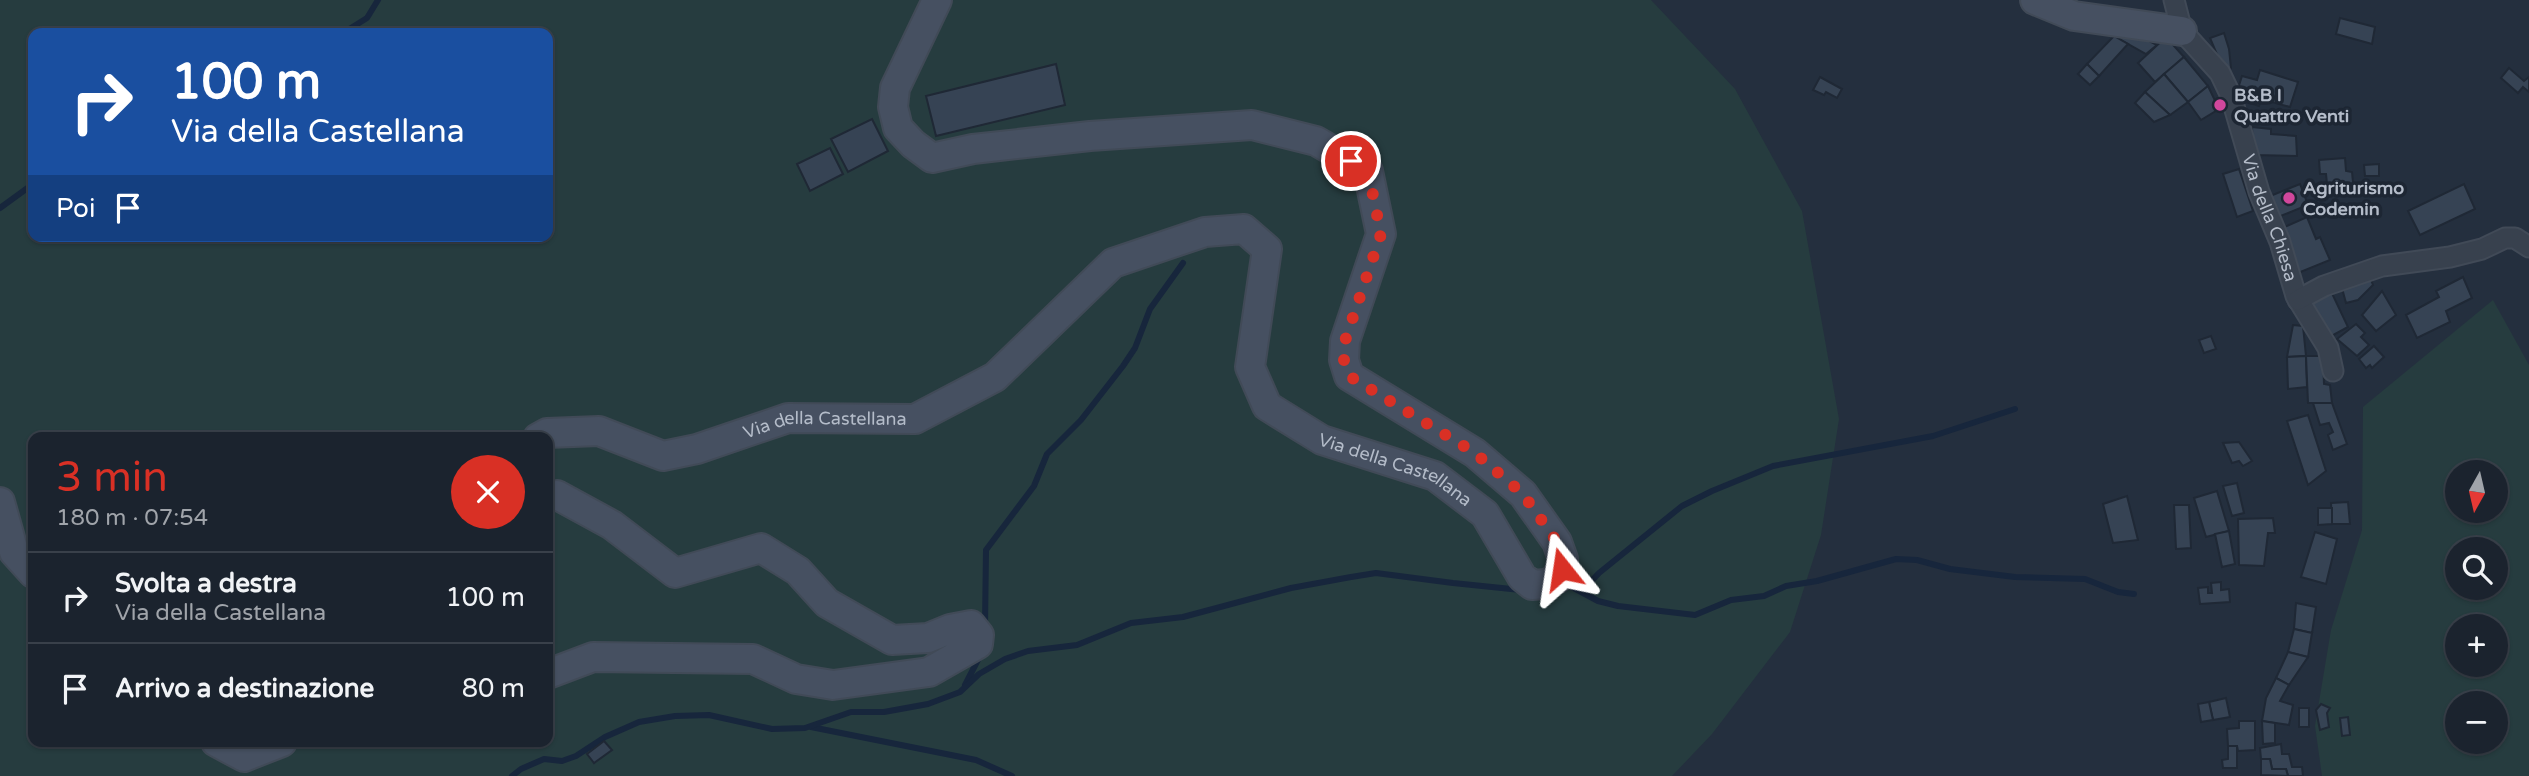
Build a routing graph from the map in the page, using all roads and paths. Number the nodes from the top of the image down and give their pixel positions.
1 (937, 0) edge
2 (2035, 0) edge
3 (2174, 0) edge
4 (2182, 31) junction
5 (2529, 247) edge
6 (2298, 300) junction
7 (2333, 371) dead end
8 (553, 433) edge
9 (553, 496) edge
10 (0, 502) edge
11 (28, 567) edge
12 (553, 672) edge
13 (225, 747) edge
14 (269, 747) edge

1 - 8 street, Via della Castellana
2 - 4 street
3 - 4 street
4 - 6 street, Via della Chiesa
5 - 6 street
6 - 7 street, Via della Chiesa
9 - 12 street
10 - 11 street
13 - 14 street

